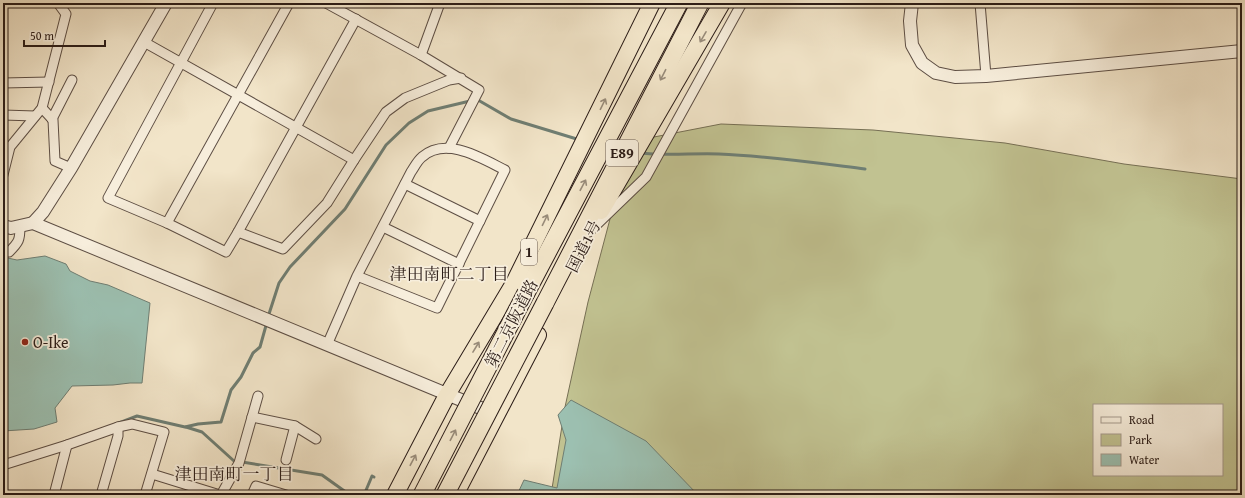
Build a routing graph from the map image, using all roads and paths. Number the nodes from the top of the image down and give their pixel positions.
1 (58, 3) edge
2 (166, 3) edge
3 (213, 3) edge
4 (289, 3) edge
5 (326, 3) edge
6 (440, 3) edge
7 (652, 3) edge
8 (679, 3) edge
9 (700, 3) edge
10 (722, 3) edge
11 (742, 3) edge
12 (912, 3) edge
13 (980, 3) edge
14 (356, 20) junction
15 (144, 42) junction
16 (1242, 51) edge
17 (421, 55) junction
18 (180, 62) junction
19 (986, 76) junction
20 (461, 78) junction
21 (72, 80) dead end
22 (49, 82) junction
23 (3, 84) edge
24 (238, 95) junction
25 (42, 108) junction
26 (3, 115) edge
27 (35, 116) junction
28 (52, 119) junction
29 (296, 128) junction
30 (450, 148) junction
31 (354, 160) junction
32 (71, 168) junction
33 (3, 176) edge
34 (405, 184) junction
35 (480, 221) junction
36 (33, 223) junction
37 (167, 223) junction
38 (3, 226) edge
39 (20, 226) junction
40 (383, 227) junction
41 (238, 232) junction
42 (588, 232) junction
43 (3, 250) edge
44 (459, 264) junction
45 (357, 276) junction
46 (549, 304) junction
47 (327, 345) junction
48 (447, 395) junction
49 (258, 396) dead end
50 (497, 415) junction
51 (252, 417) junction
52 (295, 426) junction
53 (118, 427) junction
54 (316, 438) dead end
55 (68, 445) junction
56 (286, 460) dead end
57 (3, 465) edge
58 (152, 474) junction
59 (199, 492) edge
60 (54, 495) edge
61 (101, 495) edge
62 (145, 495) edge
63 (220, 495) edge
64 (252, 495) edge
65 (286, 495) edge
66 (395, 495) edge
67 (422, 495) edge
68 (446, 495) edge
69 (455, 495) edge

1 - 22 street
2 - 15 street
3 - 18 street
4 - 24 street
5 - 14 street
6 - 17 street
48 -> 7 highway, 1
67 -> 8 highway, 第二京阪道路 / E89, bridge
9 -> 46 highway, 第二京阪道路 / E89
10 -> 42 highway, 国道1号
11 - 42 street
12 - 19 street
13 - 19 street
14 - 17 street
14 - 29 street
15 - 18 street
15 - 32 street
16 - 19 street
17 - 20 street
18 - 24 street
18 - 37 street
20 - 30 street
20 - 31 street
21 - 28 street
22 - 23 street
22 - 25 street
24 - 29 street
24 - 37 street
25 - 27 street
25 - 28 street
26 - 27 street
27 - 33 street
28 - 32 street
29 - 31 street
29 - 41 street
30 - 34 street
30 - 35 street
31 - 41 street
32 - 36 street
34 - 35 street
34 - 40 street
35 - 44 street
36 - 39 street
36 - 47 street
37 - 41 street
38 - 39 street
39 - 43 street
40 - 44 street
40 - 45 street
42 - 46 highway, 国道1号
44 - 45 street
45 - 47 street
46 - 50 highway, 国道1号
46 - 68 highway, 第二京阪道路 / E89, bridge
47 - 48 street
48 - 50 street
66 -> 48 highway, 1
49 - 51 street
50 - 69 highway, 国道1号
51 - 52 street
51 - 63 street
52 - 54 street
52 - 56 street
53 - 55 street
53 - 58 street
53 - 61 street
55 - 57 street
55 - 60 street
58 - 59 street
58 - 62 street
59 - 63 street
64 - 65 street

